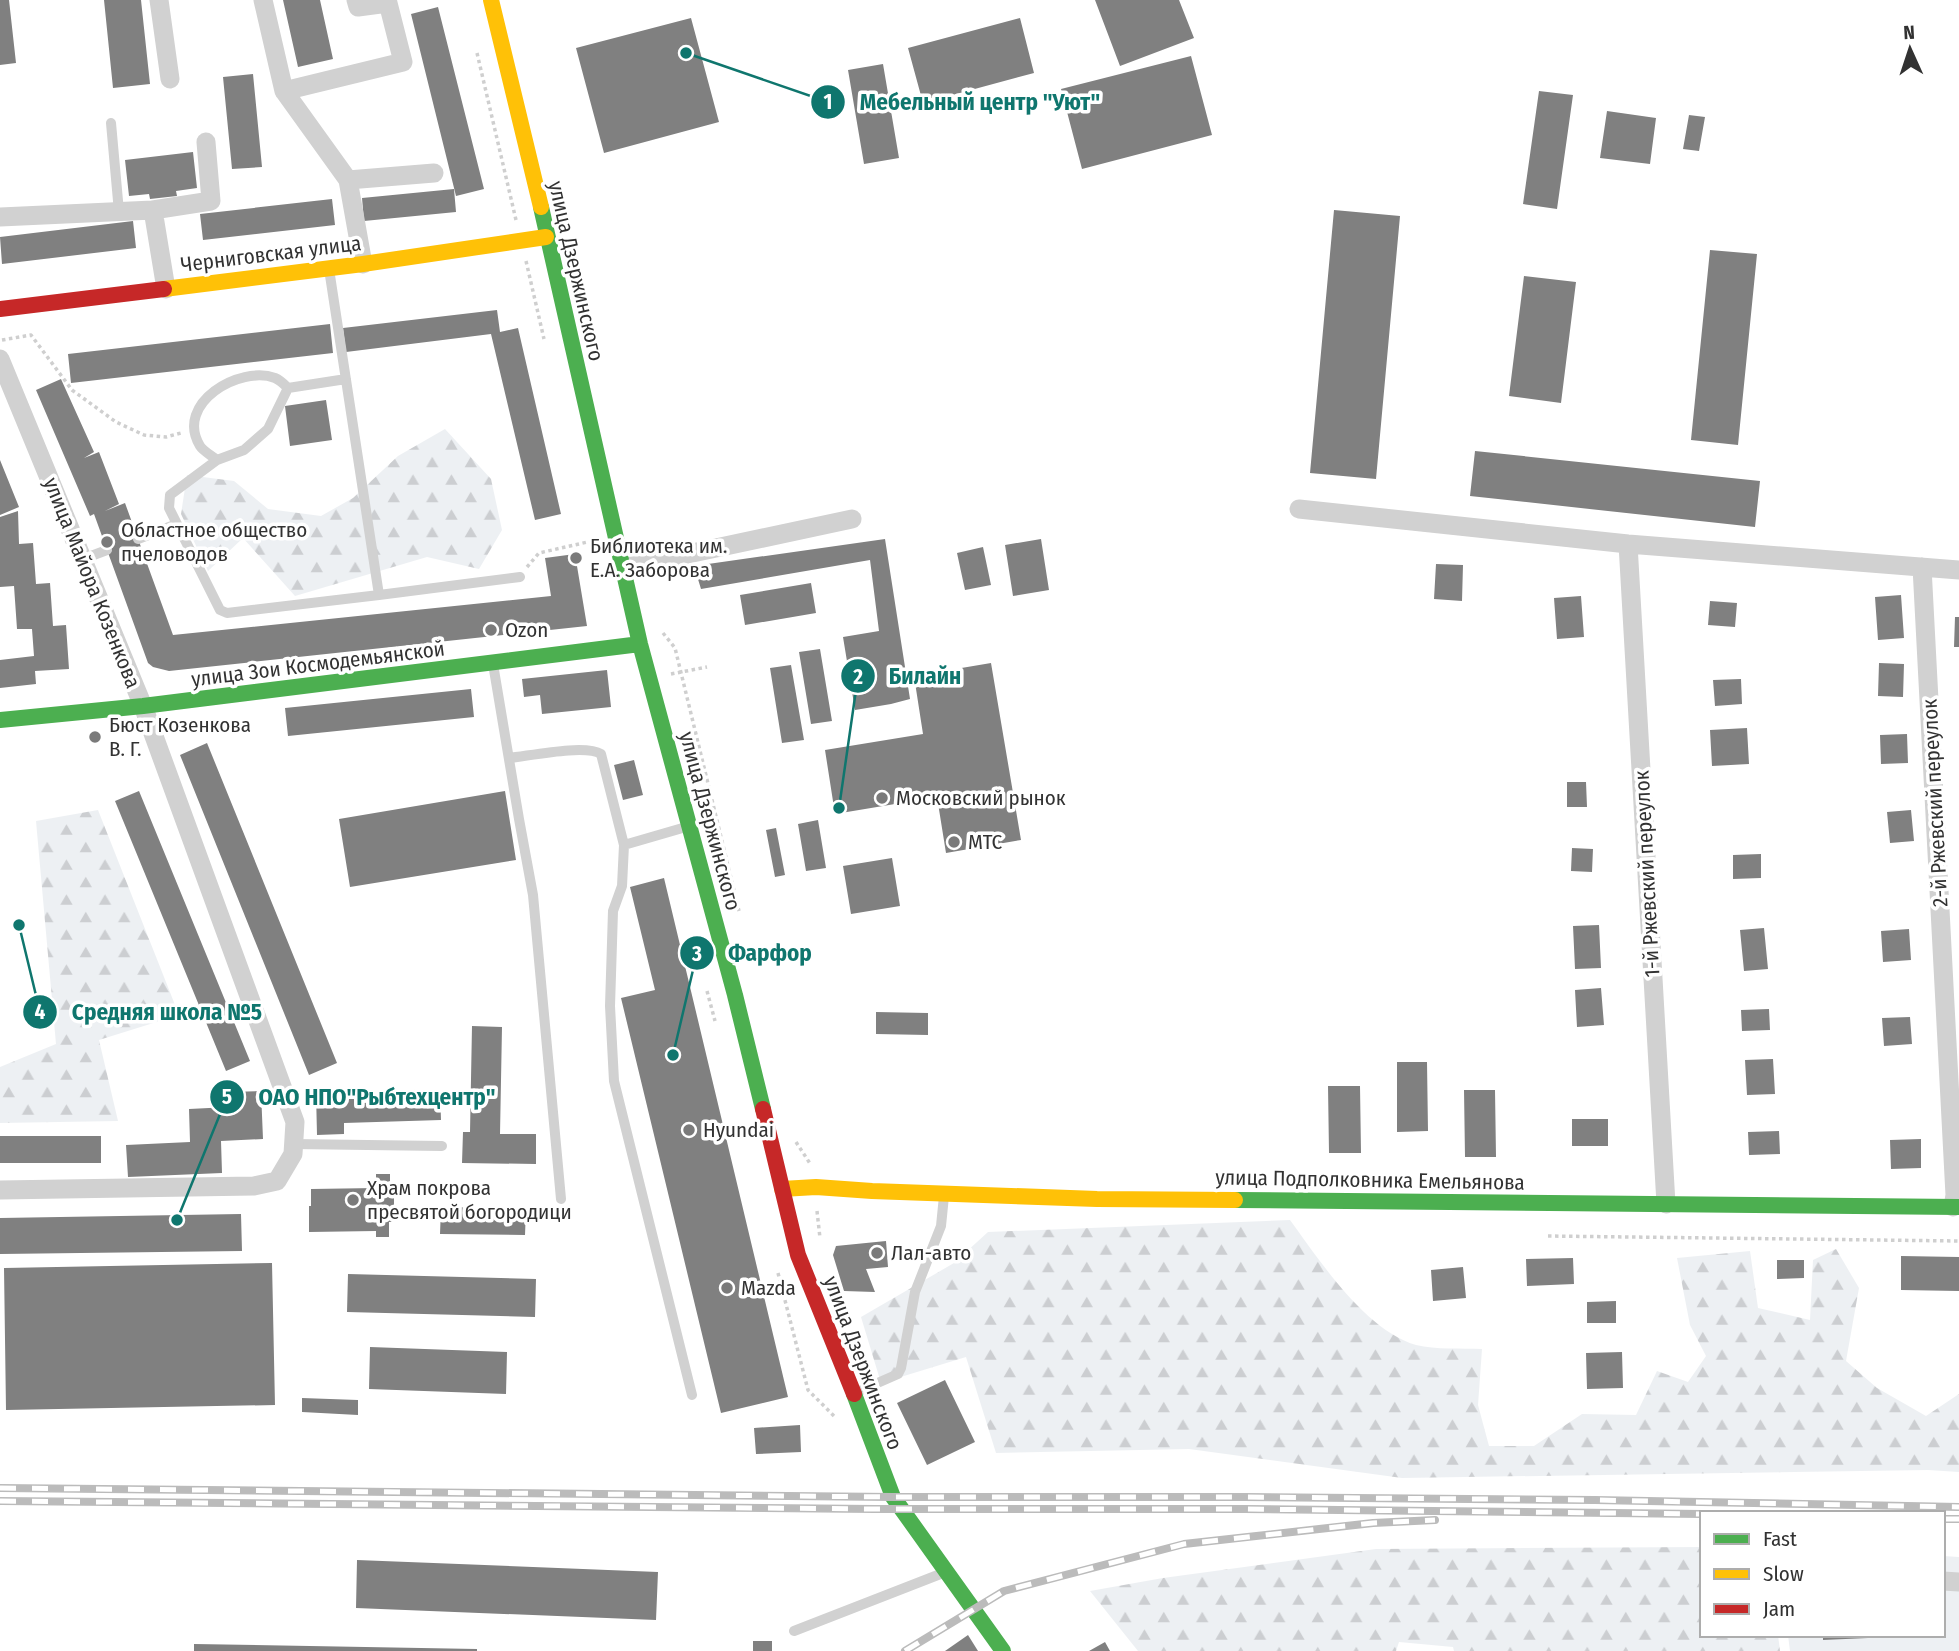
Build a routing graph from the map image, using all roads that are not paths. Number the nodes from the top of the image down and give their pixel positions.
1 (159, 0) edge
2 (263, 0) edge
3 (356, 0) edge
4 (491, 0) edge
5 (391, 1) edge
6 (170, 79) dead end
7 (284, 91) junction
8 (111, 123) dead end
9 (206, 142) dead end
10 (434, 173) dead end
11 (348, 180) junction
12 (153, 210) junction
13 (119, 212) junction
14 (0, 217) edge
15 (546, 237) junction
16 (363, 264) junction
17 (329, 268) junction
18 (166, 289) junction
19 (0, 309) edge
20 (0, 359) edge
21 (346, 379) junction
22 (288, 388) junction
23 (216, 460) junction
24 (1299, 509) dead end
25 (852, 519) dead end
26 (177, 524) junction
27 (138, 539) dead end
28 (1628, 544) junction
29 (107, 550) dead end
30 (83, 559) junction
31 (1922, 567) junction
32 (622, 568) junction
33 (1959, 570) edge
34 (520, 577) road end
35 (379, 595) junction
36 (640, 643) junction
37 (493, 663) junction
38 (143, 706) junction
39 (0, 720) edge
40 (509, 758) junction
41 (689, 825) junction
42 (624, 845) junction
43 (293, 1144) junction
44 (442, 1146) dead end
45 (782, 1189) junction
46 (0, 1190) edge
47 (944, 1192) junction
48 (561, 1199) dead end
49 (1666, 1204) junction
50 (1956, 1207) edge
51 (853, 1393) junction
52 (692, 1395) dead end
53 (947, 1572) junction
54 (794, 1632) dead end
55 (1003, 1651) edge

1 - 6 street
2 - 7 street
3 - 5 street
4 - 15 main road, улица Дзержинского
5 - 7 street
7 - 11 street
8 - 13 lane
9 - 12 street
10 - 11 street
11 - 16 street
12 - 13 street
12 - 18 street
13 - 14 street
15 - 16 main road, Черниговская улица
15 - 32 main road, улица Дзержинского
16 - 17 main road, Черниговская улица
17 - 18 main road, Черниговская улица
17 - 21 lane
18 - 19 main road, Черниговская улица
20 - 30 street, улица Майора Козенкова
21 - 22 lane
21 - 35 lane
22 - 23 lane
22 - 23 lane
23 - 26 lane
24 - 28 street
25 - 32 street
26 - 27 lane
26 - 35 lane
28 - 31 street
28 - 49 street, 1-й Ржевский переулок
29 - 30 lane
30 - 38 street, улица Майора Козенкова
31 - 33 street
31 - 50 street, 2-й Ржевский переулок
32 - 36 main road, улица Дзержинского
34 - 35 lane
36 - 37 main road, улица Зои Космодемьянской
36 - 41 main road, улица Дзержинского
37 - 38 main road, улица Зои Космодемьянской
37 - 40 lane
38 - 39 main road, улица Зои Космодемьянской
38 - 43 street, улица Майора Козенкова
40 - 42 lane
40 - 48 lane
41 - 42 lane
41 - 45 main road, улица Дзержинского
42 - 52 lane
43 - 44 lane
43 - 46 street, улица Майора Козенкова
45 - 47 main road, улица Подполковника Емельянова
45 - 51 main road, улица Дзержинского
47 - 49 main road, улица Подполковника Емельянова
47 - 51 lane
49 - 50 main road, улица Подполковника Емельянова
51 - 53 main road, улица Дзержинского
53 - 54 lane
53 - 55 main road, улица Дзержинского

